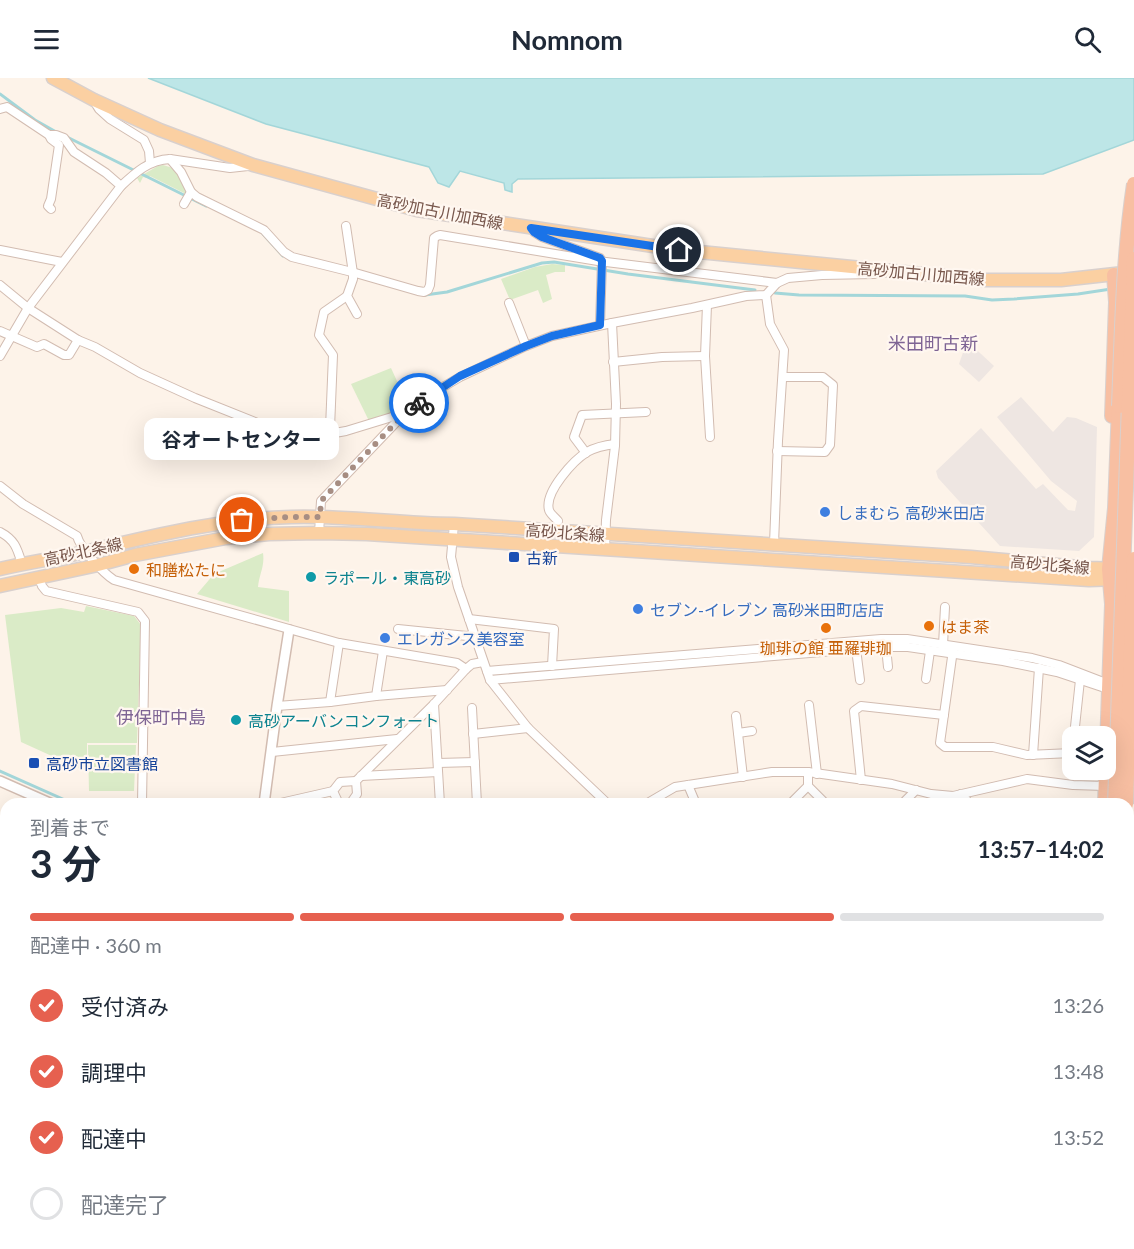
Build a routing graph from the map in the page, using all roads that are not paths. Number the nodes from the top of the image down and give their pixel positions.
1 (53, 78) edge
2 (94, 100) junction
3 (0, 109) edge
4 (49, 135) junction
5 (59, 145) junction
6 (74, 152) junction
7 (170, 159) junction
8 (150, 163) junction
9 (253, 165) junction
10 (1134, 184) edge
11 (121, 186) junction
12 (51, 209) dead end
13 (346, 226) dead end
14 (531, 228) junction
15 (0, 250) edge
16 (1134, 259) edge
17 (602, 261) junction
18 (62, 262) junction
19 (1134, 272) edge
20 (916, 273) junction
21 (353, 275) junction
22 (1114, 275) junction
23 (777, 283) junction
24 (0, 285) edge
25 (766, 295) junction
26 (347, 296) junction
27 (509, 303) dead end
28 (707, 304) junction
29 (28, 308) junction
30 (357, 314) dead end
31 (612, 322) junction
32 (600, 325) junction
33 (0, 331) edge
34 (12, 335) junction
35 (78, 340) junction
36 (526, 346) junction
37 (0, 356) edge
38 (705, 356) junction
39 (613, 362) junction
40 (783, 377) junction
41 (646, 412) dead end
42 (405, 413) junction
43 (615, 414) junction
44 (332, 434) junction
45 (710, 437) dead end
46 (615, 444) junction
47 (777, 451) junction
48 (586, 453) junction
49 (0, 486) edge
50 (320, 517) junction
51 (558, 521) dead end
52 (454, 524) junction
53 (0, 532) edge
54 (319, 533) junction
55 (606, 535) junction
56 (452, 540) junction
57 (774, 544) junction
58 (605, 549) junction
59 (87, 551) junction
60 (1110, 553) junction
61 (1134, 559) edge
62 (22, 564) junction
63 (98, 565) junction
64 (0, 569) edge
65 (1134, 570) edge
66 (1110, 574) junction
67 (39, 578) junction
68 (1134, 580) edge
69 (0, 586) edge
70 (945, 607) dead end
71 (469, 619) junction
72 (398, 629) dead end
73 (289, 630) junction
74 (474, 634) junction
75 (339, 644) junction
76 (943, 645) junction
77 (886, 647) junction
78 (855, 649) junction
79 (953, 650) junction
80 (383, 651) junction
81 (930, 651) junction
82 (670, 660) junction
83 (483, 662) junction
84 (552, 666) junction
85 (586, 667) junction
86 (888, 667) dead end
87 (1039, 668) junction
88 (466, 669) junction
89 (488, 675) junction
90 (926, 679) dead end
91 (860, 680) dead end
92 (1080, 680) junction
93 (1109, 687) junction
94 (447, 690) junction
95 (1134, 693) edge
96 (376, 696) junction
97 (1134, 700) edge
98 (330, 702) junction
99 (434, 704) junction
100 (809, 705) dead end
101 (277, 706) junction
102 (472, 708) dead end
103 (944, 715) junction
104 (736, 716) dead end
105 (1075, 726) edge
106 (1107, 726) edge
107 (528, 728) junction
108 (753, 730) dead end
109 (738, 733) junction
110 (473, 734) junction
111 (398, 739) junction
112 (272, 752) junction
113 (1062, 753) edge
114 (1033, 754) junction
115 (475, 762) junction
116 (438, 767) junction
117 (808, 772) junction
118 (818, 774) junction
119 (743, 777) junction
120 (358, 779) junction
121 (861, 780) junction
122 (1105, 780) edge
123 (0, 781) edge
124 (688, 785) junction
125 (808, 786) junction
126 (1105, 786) junction
127 (916, 790) junction
128 (333, 791) junction
129 (957, 795) junction
130 (38, 798) edge
131 (142, 798) edge
132 (265, 798) edge
133 (302, 798) edge
134 (336, 798) edge
135 (354, 798) edge
136 (440, 798) edge
137 (477, 798) edge
138 (602, 798) edge
139 (656, 798) edge
140 (693, 798) edge
141 (796, 798) edge
142 (820, 798) edge
143 (908, 798) edge
144 (953, 798) edge
145 (961, 798) edge
146 (1105, 798) edge
147 (1115, 798) edge
148 (1126, 798) edge

1 - 2 main road, 高砂加古川加西線
2 - 8 street
2 - 9 main road, 高砂加古川加西線
3 - 4 street
4 - 5 street
4 - 6 street
5 - 6 street
5 - 12 street
6 - 11 street
7 - 8 street
7 - 9 street
7 - 21 street
8 - 11 street
9 - 14 main road, 高砂加古川加西線
10 - 60 highway, bridge
11 - 18 street
13 - 21 street
14 - 17 street
14 - 20 main road, 高砂加古川加西線
15 - 18 street
16 - 147 highway, bridge
17 - 21 street
17 - 23 street
17 - 32 street
18 - 29 street
19 - 22 main road, 高砂加古川加西線
20 - 22 main road, 高砂加古川加西線
20 - 23 street
21 - 26 street
22 - 60 highway
23 - 25 street
24 - 29 street
25 - 28 street
25 - 40 street
26 - 30 street
26 - 44 street
27 - 36 street
28 - 31 street
28 - 38 street
29 - 34 street
29 - 35 street
31 - 32 street
31 - 39 street
32 - 36 street
33 - 34 street
34 - 35 street
34 - 37 street
35 - 44 street
36 - 42 street
38 - 39 street
38 - 45 street
39 - 43 street
40 - 47 street
40 - 47 street
41 - 43 street
42 - 44 street
42 - 50 street
43 - 46 street
43 - 48 street
46 - 48 street
46 - 55 street
47 - 57 street
48 - 51 street
49 - 59 street
50 - 52 main road, 高砂北条線
50 - 54 street
50 - 59 main road, 高砂北条線
52 - 55 main road, 高砂北条線
52 - 56 street
53 - 62 street
54 - 56 main road, 高砂北条線
54 - 63 main road, 高砂北条線
55 - 57 main road, 高砂北条線
55 - 58 street
56 - 58 main road, 高砂北条線
56 - 71 street
57 - 66 main road, 高砂北条線
58 - 66 main road, 高砂北条線
59 - 62 main road, 高砂北条線
59 - 63 street
60 - 66 highway
61 - 148 highway, bridge
62 - 64 main road, 高砂北条線
63 - 67 main road, 高砂北条線
63 - 73 street
65 - 66 main road, 高砂北条線
66 - 68 main road, 高砂北条線
66 - 93 highway
67 - 69 main road, 高砂北条線
67 - 131 street
70 - 76 street
71 - 74 street
71 - 84 street
72 - 74 street
73 - 75 street
73 - 101 street
74 - 83 street
75 - 80 street
75 - 98 street
76 - 79 street
76 - 82 street
77 - 78 street
77 - 81 street
77 - 86 street
78 - 82 street
78 - 91 street
79 - 81 street
79 - 87 street
79 - 93 street
79 - 103 street
80 - 88 street
80 - 96 street
81 - 90 street
82 - 85 street
83 - 88 street
83 - 89 street
84 - 85 street
84 - 89 street
85 - 89 street
87 - 92 street
87 - 114 street
88 - 94 street
89 - 107 street
92 - 93 street
92 - 105 street
93 - 95 street
93 - 97 street
93 - 106 highway
94 - 96 street
94 - 99 street
96 - 98 street
98 - 101 street
99 - 111 street
99 - 116 street
100 - 118 street
101 - 112 street
102 - 110 street
103 - 114 street
103 - 121 street
104 - 109 street
107 - 110 street
107 - 138 street
108 - 109 street
109 - 119 street
110 - 115 street
111 - 112 street
111 - 120 street
112 - 132 street
113 - 114 street
115 - 116 street
115 - 137 street
116 - 120 street
116 - 136 street
117 - 118 street
117 - 119 street
117 - 125 street
118 - 121 street
119 - 124 street
120 - 128 street
120 - 135 street
121 - 127 street
122 - 126 highway
123 - 130 street
124 - 139 street
124 - 140 street
125 - 141 street
125 - 142 street
126 - 129 street
126 - 146 highway
127 - 129 street
127 - 143 street
128 - 133 street
128 - 134 street
129 - 144 street
129 - 145 street

